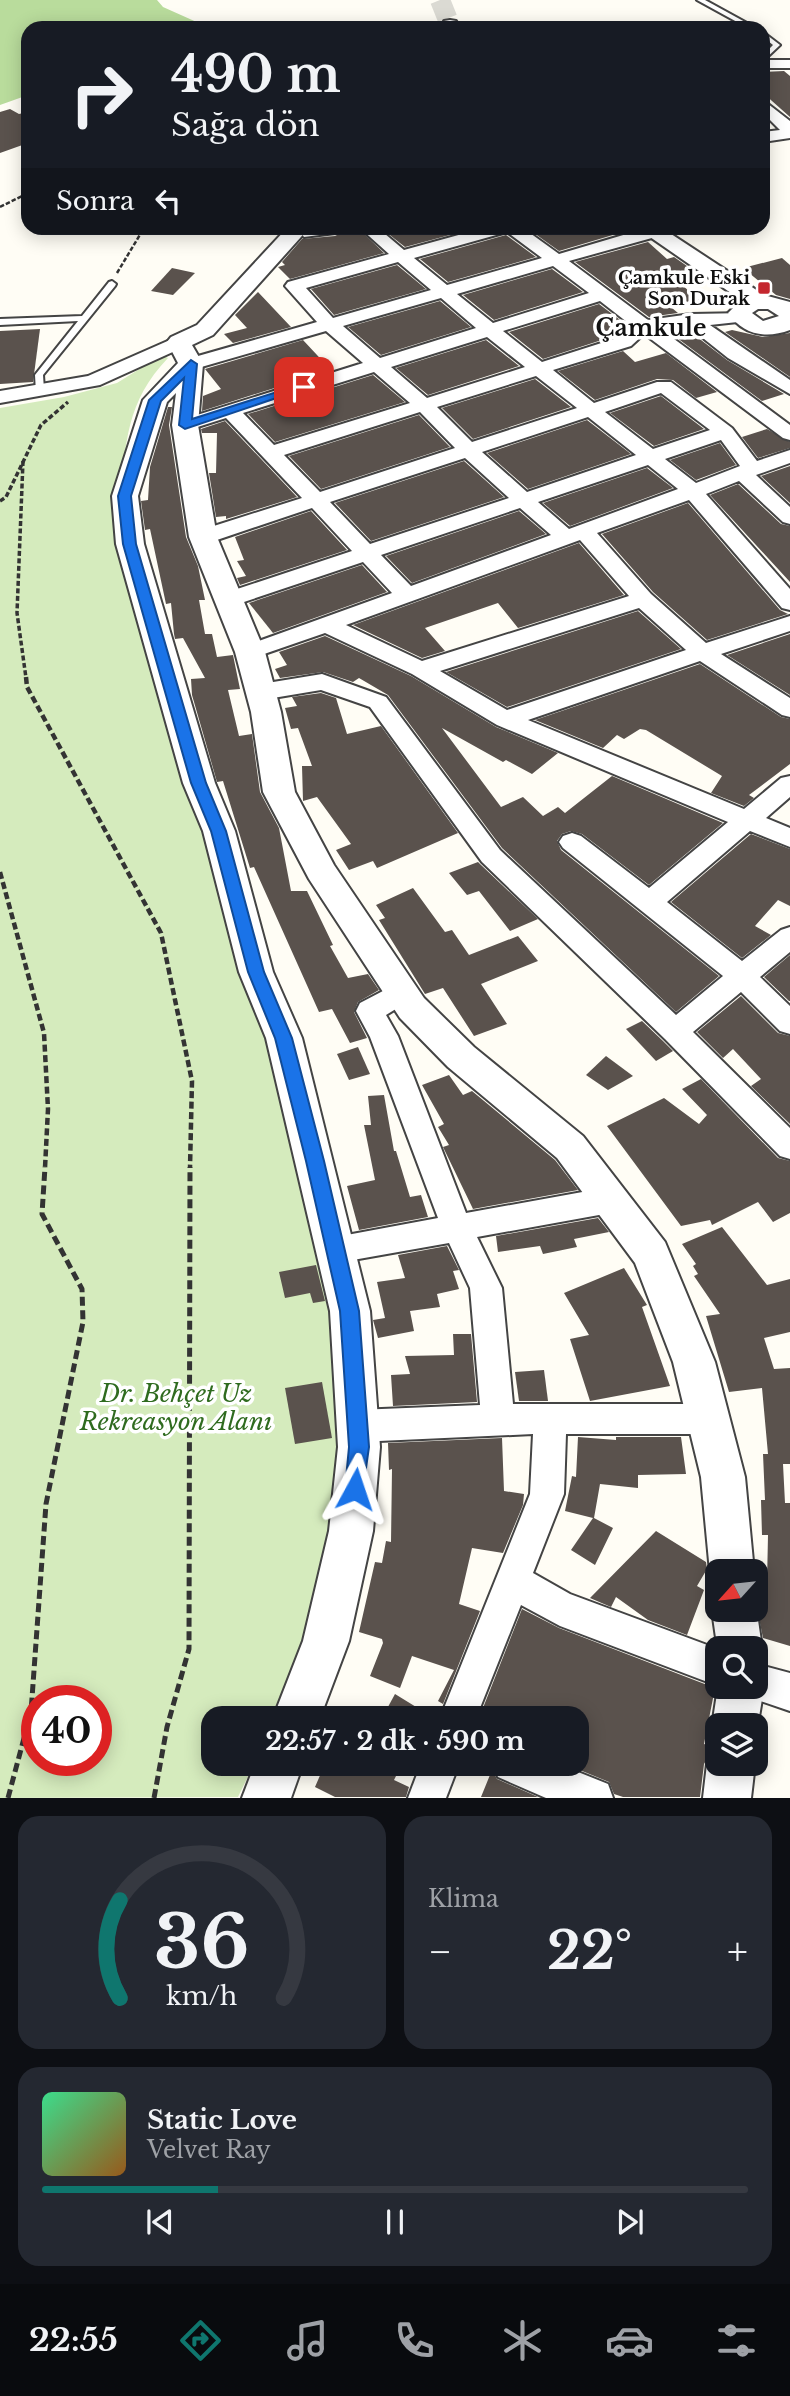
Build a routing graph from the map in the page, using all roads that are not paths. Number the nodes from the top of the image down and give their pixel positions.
1 (700, 0) edge
2 (740, 21) edge
3 (770, 40) edge
4 (777, 45) junction
5 (770, 54) edge
6 (790, 56) edge
7 (770, 63) edge
8 (790, 64) edge
9 (770, 112) edge
10 (790, 131) edge
11 (770, 135) edge
12 (270, 235) edge
13 (299, 235) edge
14 (376, 235) edge
15 (474, 235) edge
16 (522, 235) edge
17 (635, 235) edge
18 (659, 235) edge
19 (399, 255) junction
20 (555, 260) junction
21 (112, 284) road end
22 (444, 292) junction
23 (601, 295) junction
24 (750, 310) junction
25 (85, 318) junction
26 (691, 320) junction
27 (0, 322) edge
28 (788, 323) edge
29 (331, 326) junction
30 (643, 326) junction
31 (490, 330) junction
32 (185, 353) junction
33 (378, 365) junction
34 (538, 366) junction
35 (790, 388) edge
36 (39, 390) junction
37 (0, 397) edge
38 (423, 404) junction
39 (591, 409) junction
40 (229, 410) junction
41 (185, 425) junction
42 (726, 432) junction
43 (790, 434) edge
44 (468, 450) junction
45 (271, 453) junction
46 (649, 456) junction
47 (790, 456) edge
48 (746, 470) junction
49 (692, 490) junction
50 (317, 499) junction
51 (523, 500) junction
52 (790, 518) edge
53 (573, 533) junction
54 (203, 537) junction
55 (369, 553) junction
56 (406, 594) junction
57 (643, 599) junction
58 (227, 600) junction
59 (790, 603) edge
60 (790, 623) edge
61 (327, 625) junction
62 (250, 652) junction
63 (702, 652) junction
64 (420, 669) junction
65 (261, 692) junction
66 (790, 709) edge
67 (505, 719) junction
68 (790, 783) edge
69 (749, 821) junction
70 (790, 838) edge
71 (572, 842) dead end
72 (649, 903) junction
73 (790, 937) edge
74 (741, 975) junction
75 (402, 992) junction
76 (790, 1023) edge
77 (675, 1031) junction
78 (790, 1147) edge
79 (610, 1200) junction
80 (456, 1226) junction
81 (336, 1251) junction
82 (550, 1418) junction
83 (709, 1419) junction
84 (498, 1420) junction
85 (358, 1426) junction
86 (731, 1559) edge
87 (512, 1581) junction
88 (705, 1663) edge
89 (768, 1686) edge
90 (790, 1692) edge
91 (302, 1706) edge
92 (463, 1706) edge
93 (275, 1776) edge
94 (435, 1776) edge
95 (541, 1776) edge
96 (730, 1776) edge
97 (267, 1797) edge
98 (427, 1797) edge
99 (594, 1797) edge
100 (727, 1797) edge

1 - 2 lane
3 - 4 lane
4 - 5 lane
4 - 6 street
7 - 8 street
9 - 10 street
10 - 11 street
12 - 32 street
13 - 32 street
14 - 19 street
15 - 19 street
16 - 20 street
17 - 20 street
18 - 24 street
19 - 22 street
19 - 29 street
20 - 22 street
20 - 23 street
21 - 25 lane
22 - 29 street
22 - 31 street
23 - 30 street
23 - 31 street
24 - 26 street
24 - 28 street
25 - 27 lane
25 - 36 lane
26 - 30 street
26 - 35 street
29 - 32 street
29 - 33 street
30 - 34 street
30 - 43 street
31 - 33 street
31 - 34 street
32 - 36 street
32 - 41 street
32 - 81 street
33 - 38 street
33 - 40 street
34 - 38 street
34 - 39 street
36 - 37 street
38 - 44 street
38 - 45 street
39 - 42 street
39 - 44 street
39 - 46 street
40 - 41 street
40 - 45 street
41 - 54 street
42 - 46 street
42 - 48 street
44 - 50 street
44 - 51 street
45 - 50 street
46 - 49 street
46 - 51 street
47 - 48 street
48 - 49 street
48 - 52 street
49 - 53 street
49 - 59 street
50 - 54 street
50 - 55 street
51 - 53 street
51 - 55 street
53 - 56 street
53 - 57 street
54 - 58 street
55 - 56 street
55 - 58 street
56 - 61 street
57 - 63 street
57 - 64 street
58 - 62 street
60 - 63 street
61 - 62 street
61 - 64 street
62 - 65 street
63 - 66 street
63 - 67 street
64 - 67 street
65 - 75 street
65 - 77 street
67 - 69 street
68 - 69 street
69 - 70 street
69 - 72 street
71 - 72 street
72 - 74 street
73 - 74 street
74 - 76 street
74 - 77 street
75 - 79 street
75 - 80 street
77 - 78 street
79 - 80 street
79 - 83 street
80 - 81 street
80 - 84 street
81 - 85 street
82 - 83 street
82 - 84 street
82 - 87 street
83 - 86 street
84 - 85 street
85 - 91 street
87 - 88 street
87 - 92 street
89 - 90 street
93 - 97 street
94 - 98 street
95 - 99 street
96 - 100 street

